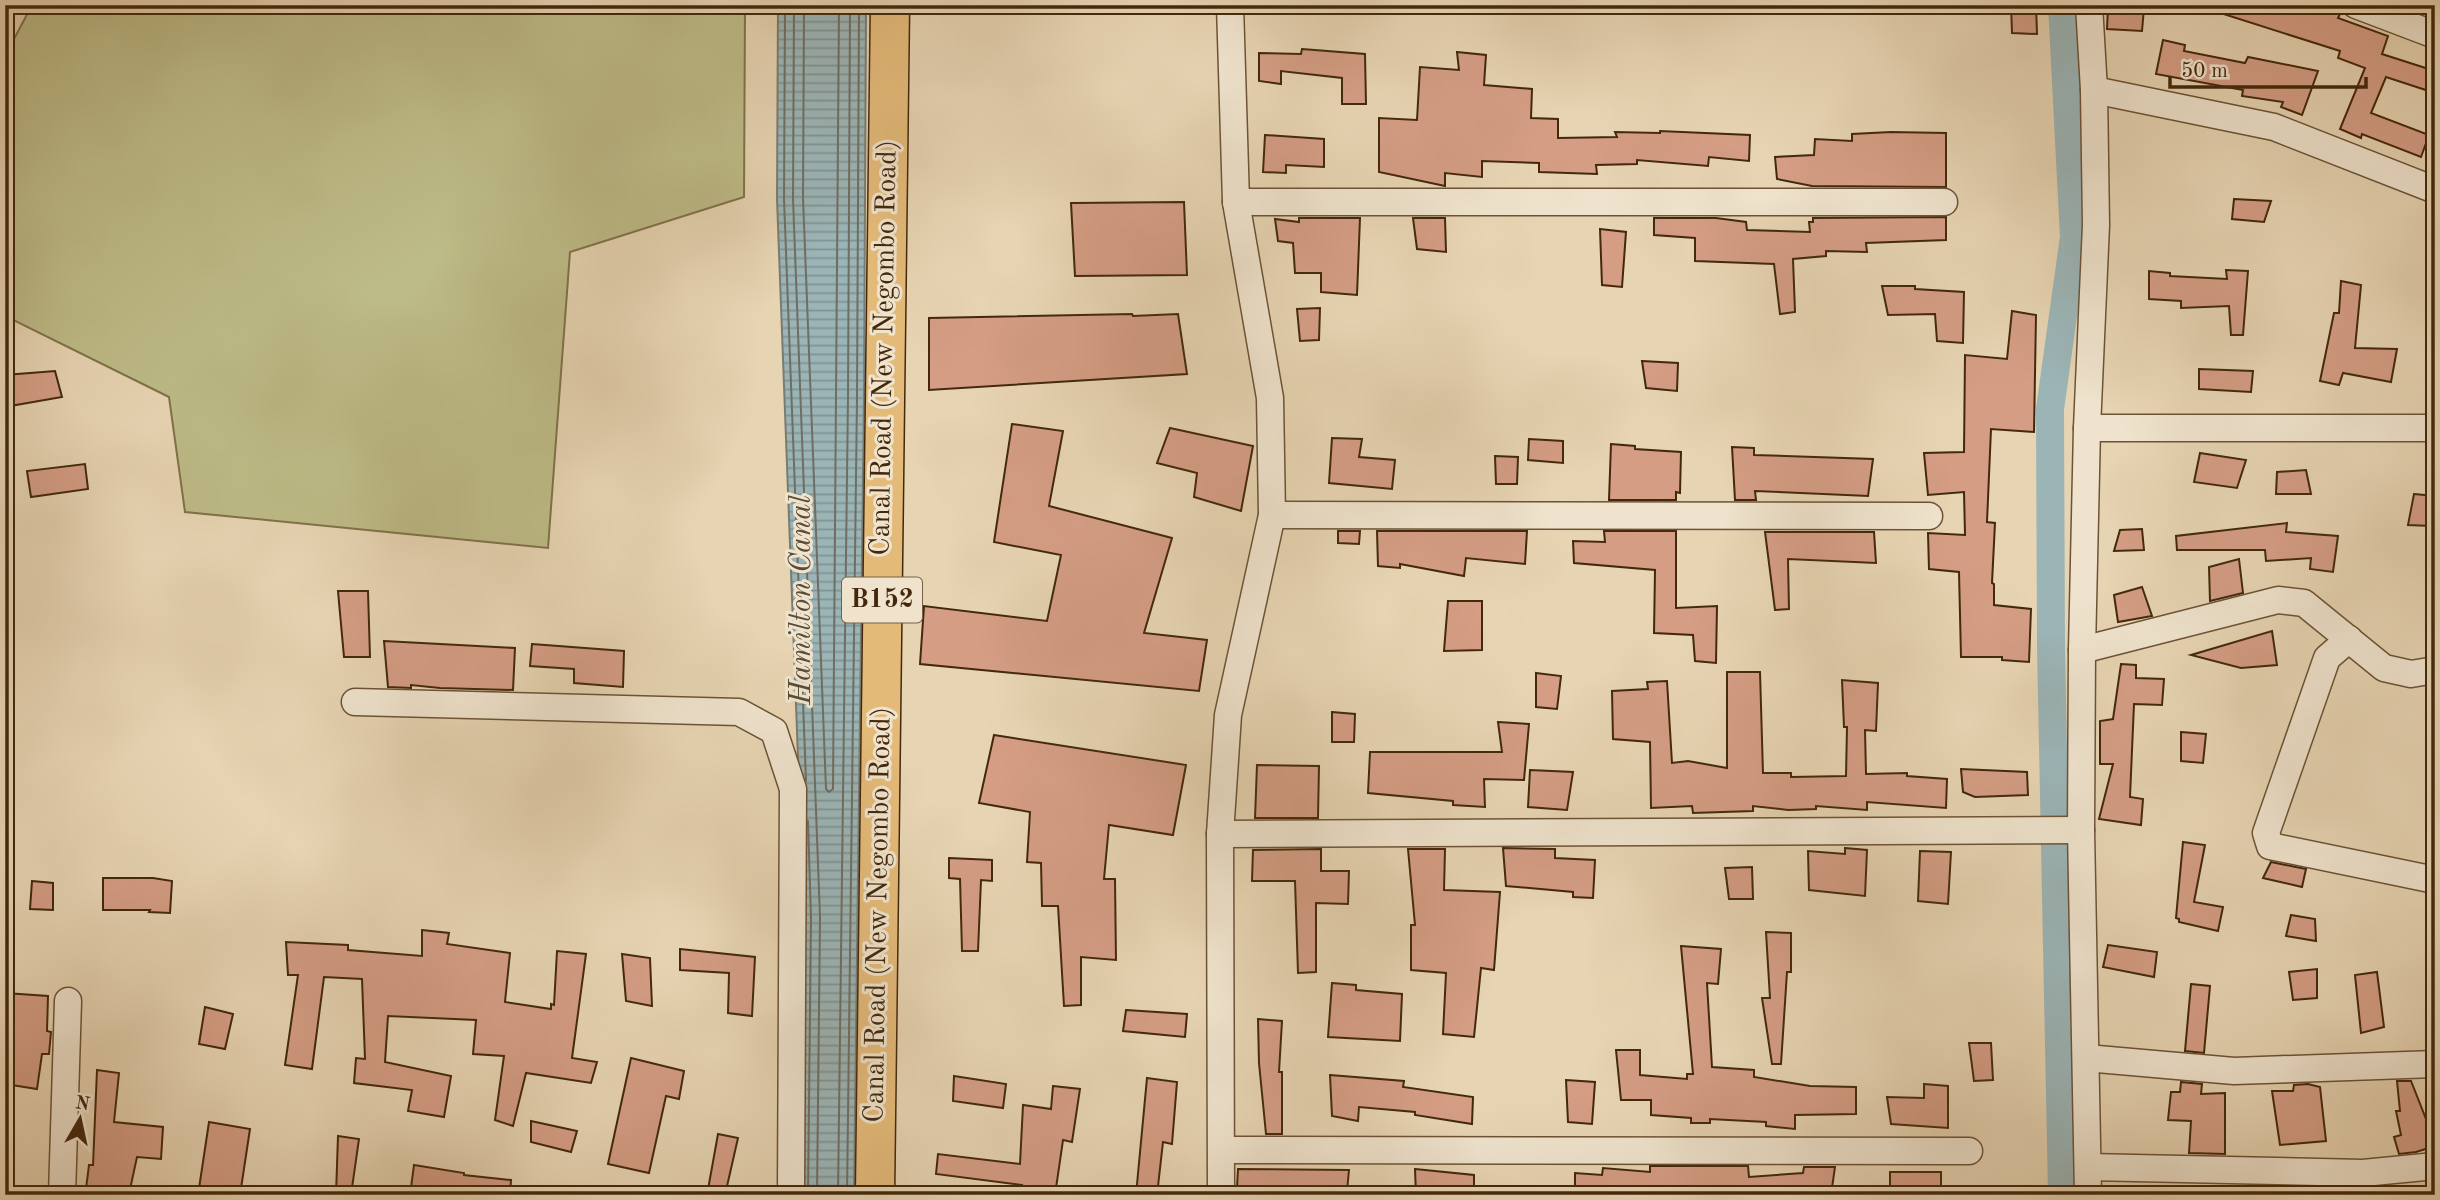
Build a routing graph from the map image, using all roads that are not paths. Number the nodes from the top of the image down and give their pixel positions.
1 (890, 5) edge
2 (1230, 5) edge
3 (2088, 5) edge
4 (2356, 5) edge
5 (2435, 35) edge
6 (2094, 90) junction
7 (2435, 190) edge
8 (1236, 202) junction
9 (1944, 202) dead end
10 (2087, 428) junction
11 (2435, 428) edge
12 (1272, 515) junction
13 (1929, 516) dead end
14 (2349, 639) junction
15 (2082, 650) junction
16 (2435, 670) edge
17 (355, 702) dead end
18 (2076, 830) junction
19 (1220, 834) junction
20 (2435, 880) edge
21 (68, 1001) dead end
22 (2086, 1058) junction
23 (2435, 1064) edge
24 (1222, 1150) junction
25 (1969, 1151) dead end
26 (2435, 1166) edge
27 (2088, 1167) junction
28 (61, 1195) edge
29 (791, 1195) edge
30 (875, 1195) edge
31 (1221, 1195) edge
32 (2088, 1195) edge

1 - 30 main road, Canal Road (New Negombo Road) / B152
2 - 8 street
3 - 6 street
4 - 5 street
6 - 7 street
6 - 10 street
8 - 9 street
8 - 12 street
10 - 11 street
10 - 15 street
12 - 13 street
12 - 19 street
14 - 15 street
14 - 16 street
14 - 20 street
15 - 18 street
17 - 29 street
18 - 19 street
18 - 22 street
19 - 24 street
21 - 28 street
22 - 23 street
22 - 27 street
24 - 25 street
24 - 31 street
26 - 27 street
27 - 32 street

